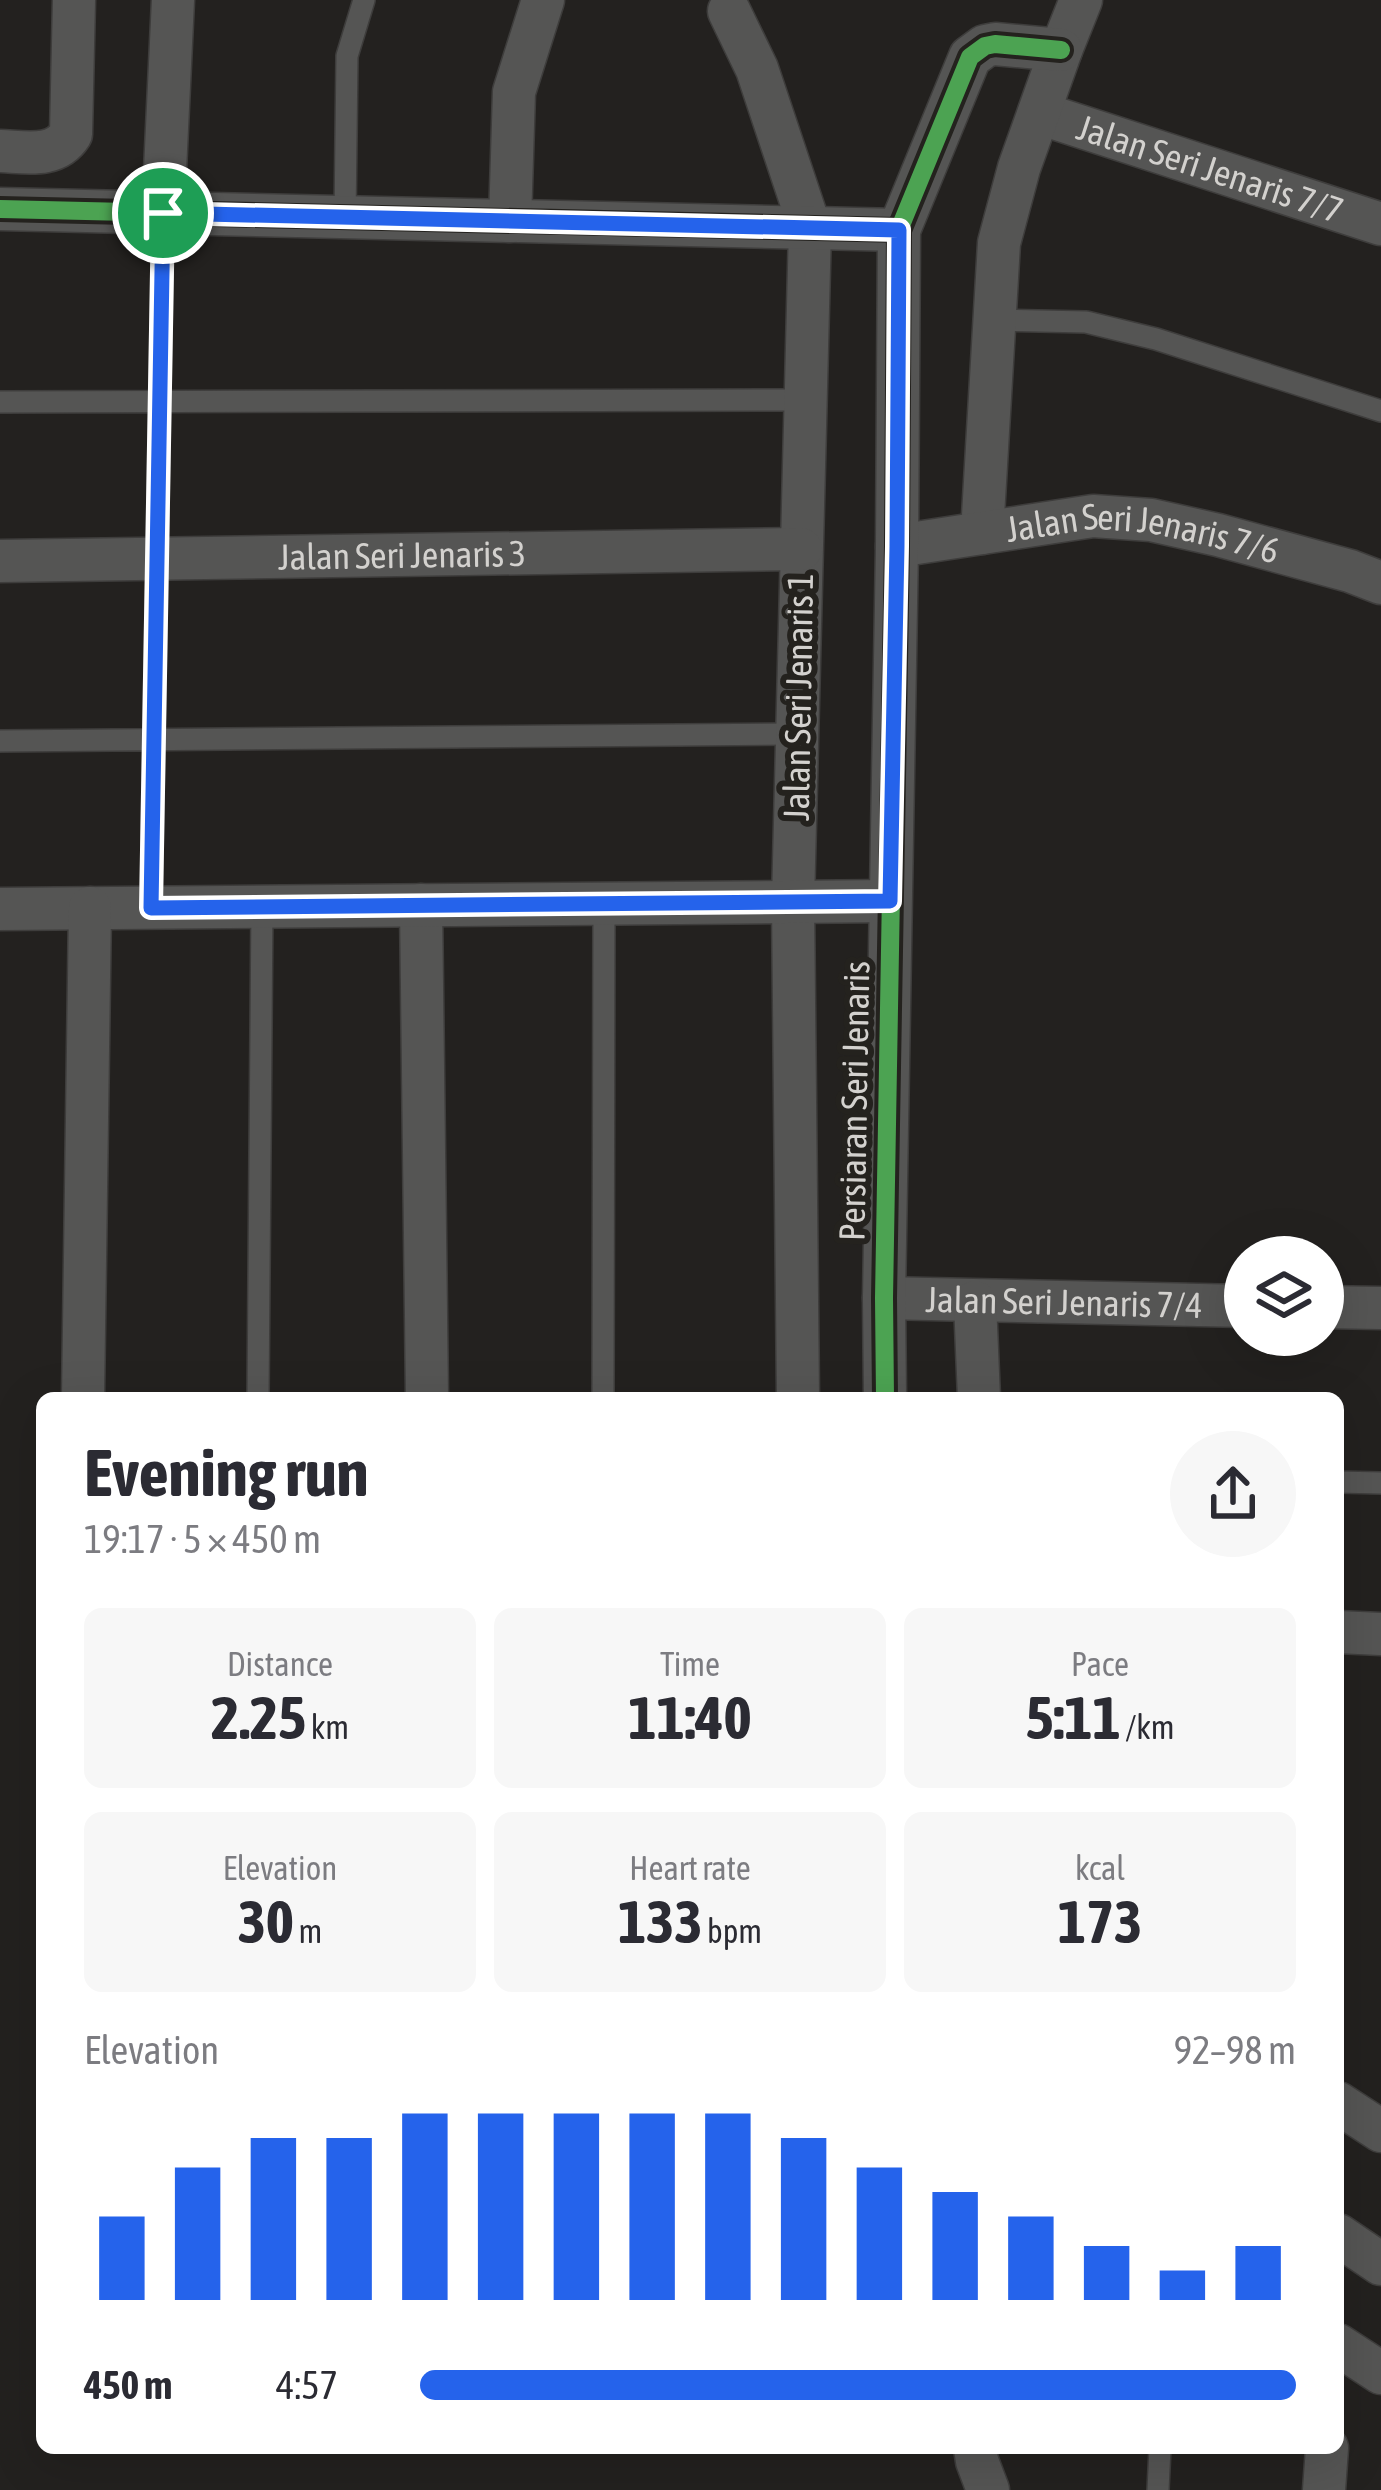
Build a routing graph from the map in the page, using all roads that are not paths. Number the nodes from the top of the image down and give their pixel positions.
1 (74, 0) edge
2 (173, 0) edge
3 (364, 0) edge
4 (543, 0) edge
5 (1082, 0) edge
6 (729, 11) dead end
7 (1060, 50) junction
8 (1039, 113) junction
9 (0, 151) edge
10 (0, 209) edge
11 (163, 213) junction
12 (345, 217) junction
13 (510, 220) junction
14 (1381, 224) edge
15 (810, 228) junction
16 (899, 230) junction
17 (994, 320) junction
18 (805, 400) junction
19 (0, 402) edge
20 (159, 402) junction
21 (1381, 411) edge
22 (982, 533) junction
23 (897, 546) junction
24 (801, 549) junction
25 (155, 558) junction
26 (0, 561) edge
27 (1381, 584) edge
28 (797, 734) junction
29 (153, 740) junction
30 (0, 741) edge
31 (890, 901) junction
32 (793, 902) junction
33 (604, 904) junction
34 (421, 905) junction
35 (262, 906) junction
36 (90, 908) junction
37 (151, 908) junction
38 (0, 909) edge
39 (884, 1298) junction
40 (975, 1302) junction
41 (1224, 1306) edge
42 (1344, 1307) edge
43 (1381, 1308) edge
44 (83, 1392) edge
45 (257, 1392) edge
46 (427, 1392) edge
47 (603, 1392) edge
48 (798, 1392) edge
49 (885, 1392) edge
50 (979, 1392) edge
51 (1344, 1482) edge
52 (1381, 1483) edge
53 (1344, 1633) edge
54 (1381, 1634) edge
55 (1344, 2107) edge
56 (1381, 2131) edge
57 (1344, 2239) edge
58 (1381, 2264) edge
59 (1344, 2349) edge
60 (1381, 2373) edge
61 (976, 2454) edge
62 (1160, 2454) edge
63 (1327, 2454) edge
64 (988, 2490) edge
65 (1157, 2490) edge
66 (1324, 2490) edge

1 - 9 street
2 - 11 street
3 - 12 lane
4 - 13 street
5 - 7 street
6 - 15 street, Jalan Seri Jenaris 1
7 - 8 street
7 - 16 street
8 - 14 street, Jalan Seri Jenaris 7/7
8 - 17 street
10 - 11 street
11 - 12 street
11 - 20 lane
12 - 13 street
13 - 15 street
15 - 16 street
15 - 18 street, Jalan Seri Jenaris 1
16 - 23 street, Persiaran Seri Jenaris
17 - 21 lane
17 - 22 street
18 - 20 lane
18 - 24 street, Jalan Seri Jenaris 1
19 - 20 lane
20 - 25 lane
22 - 23 street, Jalan Seri Jenaris 7/6
22 - 27 street, Jalan Seri Jenaris 7/6
23 - 31 street, Persiaran Seri Jenaris
24 - 25 street, Jalan Seri Jenaris 3
24 - 28 street, Jalan Seri Jenaris 1
25 - 26 street, Jalan Seri Jenaris 3
25 - 29 lane
28 - 29 lane
28 - 32 street, Jalan Seri Jenaris 1
29 - 30 lane
29 - 37 lane
31 - 32 street
31 - 39 street, Persiaran Seri Jenaris
32 - 33 street
32 - 48 street, Jalan Seri Jenaris 1
33 - 34 street
33 - 47 lane
34 - 35 street
34 - 46 street
35 - 37 street
35 - 45 lane
36 - 37 street
36 - 38 street
36 - 44 street
39 - 40 street, Jalan Seri Jenaris 7/4
39 - 49 street, Persiaran Seri Jenaris
40 - 41 street, Jalan Seri Jenaris 7/4
40 - 50 street
42 - 43 street
51 - 52 lane
53 - 54 street
55 - 56 street
57 - 58 street
59 - 60 street
61 - 64 street
62 - 65 lane
63 - 66 street

